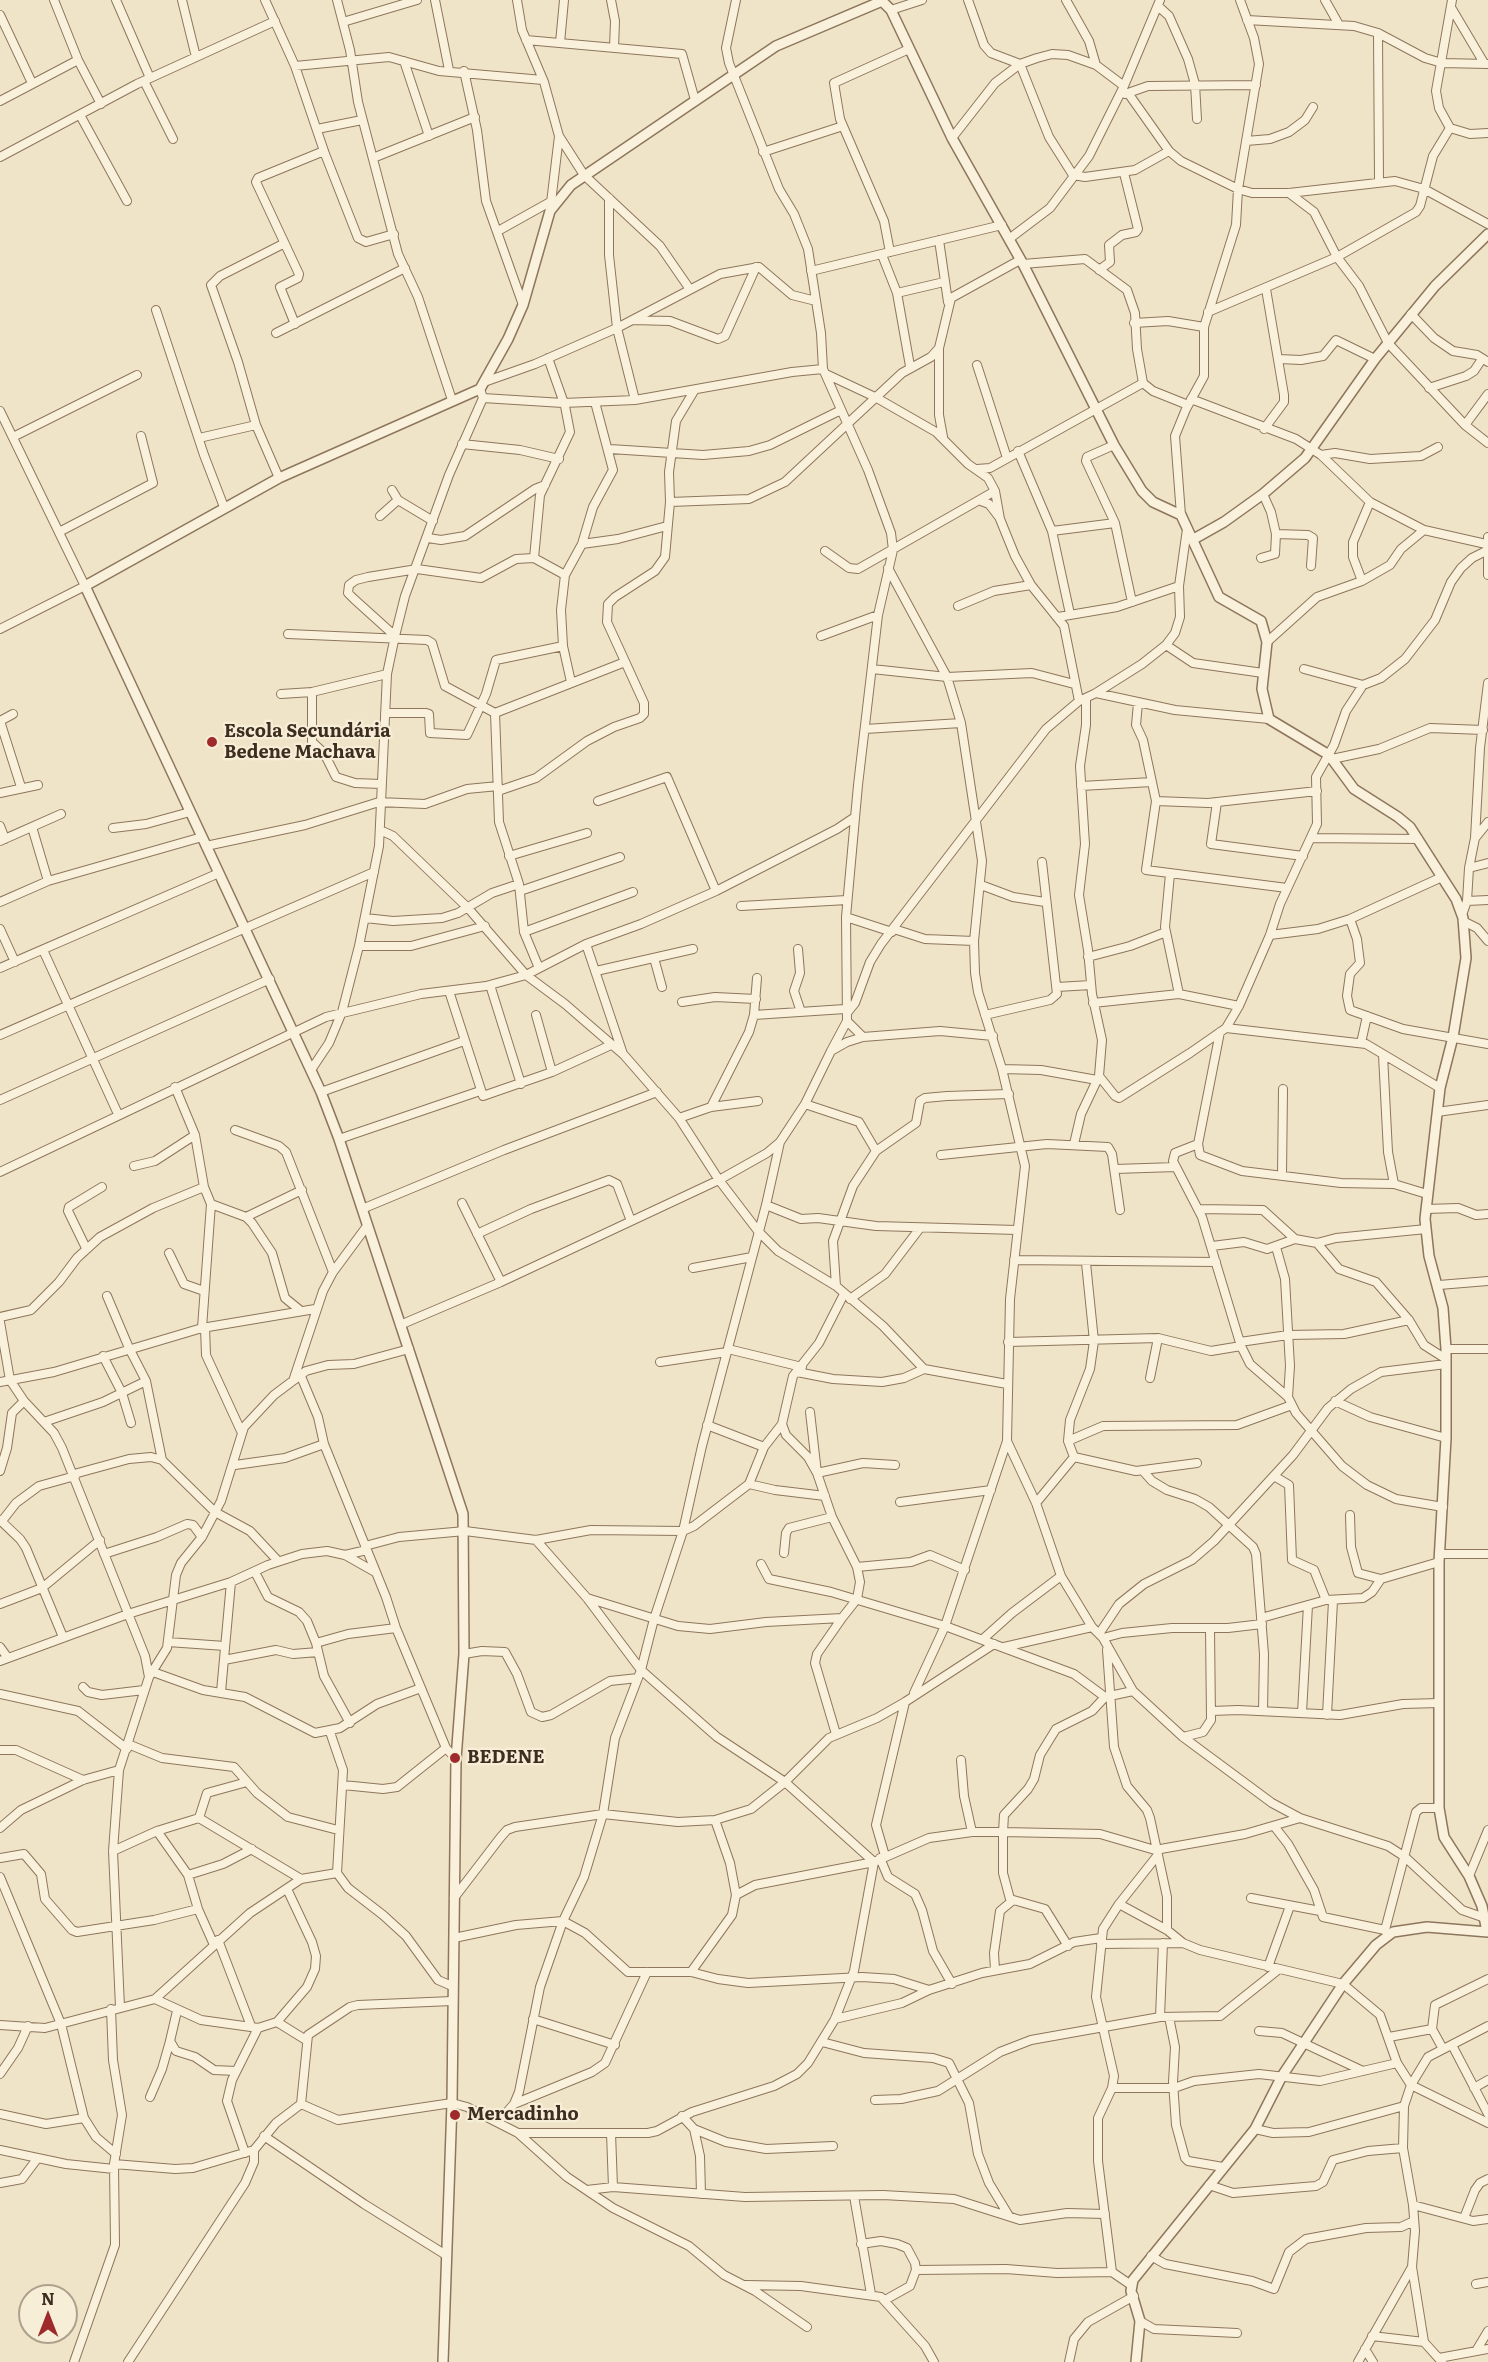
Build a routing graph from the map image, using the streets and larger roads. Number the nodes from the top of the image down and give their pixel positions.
1 (54, 0) edge
2 (116, 0) edge
3 (182, 0) edge
4 (265, 0) edge
5 (337, 0) edge
6 (417, 0) edge
7 (435, 0) edge
8 (517, 0) edge
9 (564, 0) edge
10 (611, 0) edge
11 (736, 0) edge
12 (882, 0) edge
13 (922, 0) edge
14 (968, 0) edge
15 (1066, 0) edge
16 (1240, 0) edge
17 (1325, 0) edge
18 (401, 2) edge
19 (1159, 3) edge
20 (1452, 4) edge
21 (891, 10) junction
22 (0, 15) edge
23 (1247, 20) junction
24 (275, 21) junction
25 (343, 22) junction
26 (1338, 23) junction
27 (1378, 33) junction
28 (525, 40) junction
29 (560, 44) junction
30 (614, 48) junction
31 (909, 49) junction
32 (196, 57) junction
33 (78, 60) junction
34 (351, 60) junction
35 (404, 61) junction
36 (1442, 63) junction
37 (1020, 64) junction
38 (1486, 64) edge
39 (1096, 65) junction
40 (295, 66) junction
41 (449, 70) junction
42 (464, 71) junction
43 (732, 74) junction
44 (147, 80) junction
45 (543, 80) junction
46 (32, 83) junction
47 (1195, 84) junction
48 (1256, 85) junction
49 (1126, 89) junction
50 (695, 100) junction
51 (0, 101) edge
52 (101, 104) junction
53 (1313, 107) dead end
54 (80, 115) junction
55 (475, 117) junction
56 (362, 120) junction
57 (1197, 120) dead end
58 (843, 126) junction
59 (1450, 128) junction
60 (317, 129) junction
61 (1488, 133) edge
62 (429, 136) junction
63 (559, 136) junction
64 (952, 138) junction
65 (173, 139) dead end
66 (1246, 141) junction
67 (324, 151) junction
68 (1169, 151) junction
69 (763, 152) junction
70 (0, 157) edge
71 (373, 158) junction
72 (1124, 173) junction
73 (584, 175) junction
74 (1073, 175) junction
75 (1379, 181) junction
76 (1238, 189) junction
77 (1424, 189) junction
78 (1289, 193) junction
79 (609, 198) junction
80 (128, 201) dead end
81 (550, 206) junction
82 (1488, 224) edge
83 (1002, 225) junction
84 (498, 231) junction
85 (394, 234) junction
86 (1488, 234) edge
87 (1009, 239) junction
88 (939, 240) junction
89 (888, 242) junction
90 (284, 244) junction
91 (899, 250) junction
92 (886, 254) junction
93 (1337, 258) junction
94 (1022, 262) junction
95 (756, 267) junction
96 (405, 268) junction
97 (1100, 270) junction
98 (811, 271) junction
99 (944, 282) junction
100 (689, 288) junction
101 (1266, 289) junction
102 (897, 292) junction
103 (816, 301) junction
104 (948, 302) junction
105 (523, 305) junction
106 (156, 310) dead end
107 (1208, 312) junction
108 (1411, 314) junction
109 (633, 320) junction
110 (1134, 322) junction
111 (295, 324) junction
112 (1204, 327) junction
113 (617, 328) junction
114 (276, 333) dead end
115 (1388, 343) junction
116 (939, 348) junction
117 (548, 358) junction
118 (1280, 359) junction
119 (1375, 359) junction
120 (1485, 360) edge
121 (977, 364) dead end
122 (910, 366) junction
123 (824, 372) junction
124 (137, 375) dead end
125 (1143, 382) junction
126 (483, 385) junction
127 (1429, 388) junction
128 (694, 391) junction
129 (1488, 394) edge
130 (874, 397) junction
131 (483, 398) junction
132 (452, 400) junction
133 (635, 400) junction
134 (596, 402) junction
135 (1190, 402) junction
136 (563, 403) junction
137 (1096, 408) junction
138 (841, 410) junction
139 (0, 411) edge
140 (848, 424) junction
141 (256, 425) junction
142 (1465, 425) junction
143 (1264, 429) junction
144 (141, 436) dead end
145 (13, 437) junction
146 (943, 437) junction
147 (199, 438) junction
148 (1488, 443) edge
149 (462, 444) junction
150 (1114, 445) junction
151 (1438, 447) dead end
152 (610, 449) junction
153 (1311, 450) junction
154 (671, 451) junction
155 (1018, 451) junction
156 (1321, 456) junction
157 (1007, 458) junction
158 (559, 459) junction
159 (990, 468) junction
160 (977, 469) junction
161 (279, 478) junction
162 (988, 478) junction
163 (545, 485) junction
164 (392, 489) dead end
165 (995, 491) junction
166 (1263, 494) junction
167 (398, 500) junction
168 (981, 501) junction
169 (670, 502) junction
170 (1370, 502) junction
171 (224, 507) junction
172 (1181, 515) junction
173 (380, 516) dead end
174 (1000, 519) junction
175 (433, 521) junction
176 (1115, 523) junction
177 (667, 526) junction
178 (1187, 529) junction
179 (1424, 530) junction
180 (1052, 531) junction
181 (59, 532) junction
182 (1276, 534) junction
183 (428, 538) junction
184 (1192, 540) junction
185 (582, 544) junction
186 (1487, 544) edge
187 (893, 550) junction
188 (825, 551) dead end
189 (534, 558) junction
190 (1261, 558) dead end
191 (1488, 562) edge
192 (1311, 566) dead end
193 (888, 568) junction
194 (417, 569) junction
195 (565, 575) junction
196 (1488, 575) edge
197 (1362, 581) junction
198 (1031, 585) junction
199 (85, 586) junction
200 (1179, 586) junction
201 (1132, 602) junction
202 (958, 606) dead end
203 (1070, 614) junction
204 (878, 615) junction
205 (1058, 617) junction
206 (0, 629) edge
207 (288, 634) dead end
208 (395, 636) junction
209 (821, 636) dead end
210 (1267, 642) junction
211 (563, 645) junction
212 (1166, 645) junction
213 (625, 662) junction
214 (872, 669) junction
215 (1304, 669) dead end
216 (387, 674) junction
217 (1263, 674) junction
218 (947, 677) junction
219 (571, 682) junction
220 (1488, 683) edge
221 (1074, 684) junction
222 (1363, 685) junction
223 (312, 692) junction
224 (1096, 693) junction
225 (281, 694) dead end
226 (1082, 699) junction
227 (1138, 703) junction
228 (481, 704) junction
229 (385, 713) junction
230 (495, 713) junction
231 (13, 714) dead end
232 (1269, 719) junction
233 (0, 721) edge
234 (961, 723) junction
235 (1485, 725) edge
236 (864, 729) junction
237 (1330, 757) junction
238 (1152, 782) junction
239 (381, 784) junction
240 (38, 785) dead end
241 (1081, 786) junction
242 (21, 787) junction
243 (498, 788) junction
244 (1317, 791) junction
245 (0, 793) edge
246 (598, 801) dead end
247 (1156, 801) junction
248 (379, 802) junction
249 (1216, 802) junction
250 (190, 812) junction
251 (61, 814) dead end
252 (855, 817) junction
253 (977, 819) junction
254 (1488, 822) edge
255 (0, 826) edge
256 (32, 828) junction
257 (113, 828) dead end
258 (380, 831) junction
259 (588, 833) dead end
260 (1311, 838) junction
261 (1475, 838) junction
262 (1418, 839) junction
263 (2, 840) edge
264 (204, 841) junction
265 (119, 851) dead end
266 (509, 856) junction
267 (1303, 856) junction
268 (620, 857) dead end
269 (122, 860) junction
270 (1042, 862) dead end
271 (1488, 863) edge
272 (1469, 868) junction
273 (374, 872) junction
274 (219, 873) junction
275 (1170, 874) junction
276 (1442, 877) junction
277 (48, 881) junction
278 (981, 885) junction
279 (520, 888) junction
280 (1287, 888) junction
281 (716, 891) junction
282 (633, 892) dead end
283 (847, 900) junction
284 (1488, 900) edge
285 (1467, 901) junction
286 (0, 902) edge
287 (1045, 902) junction
288 (741, 906) dead end
289 (468, 908) junction
290 (846, 917) junction
291 (365, 918) junction
292 (1463, 918) junction
293 (1350, 919) junction
294 (485, 926) junction
295 (246, 928) junction
296 (0, 929) edge
297 (893, 931) junction
298 (524, 932) junction
299 (1166, 932) junction
300 (1270, 935) junction
301 (974, 941) junction
302 (1488, 941) edge
303 (586, 944) junction
304 (359, 946) junction
305 (693, 949) dead end
306 (798, 949) dead end
307 (43, 950) junction
308 (1088, 957) junction
309 (654, 958) junction
310 (15, 962) junction
311 (0, 968) edge
312 (539, 968) junction
313 (596, 971) junction
314 (526, 975) junction
315 (757, 978) dead end
316 (270, 979) junction
317 (490, 985) junction
318 (1091, 986) junction
319 (662, 987) dead end
320 (1057, 987) junction
321 (449, 991) junction
322 (1179, 994) junction
323 (756, 999) junction
324 (682, 1002) dead end
325 (1093, 1003) junction
326 (68, 1004) junction
327 (1239, 1006) junction
328 (342, 1012) junction
329 (801, 1012) junction
330 (846, 1014) junction
331 (536, 1015) dead end
332 (754, 1015) junction
333 (985, 1015) junction
334 (1367, 1016) junction
335 (1223, 1030) junction
336 (293, 1031) junction
337 (0, 1035) edge
338 (993, 1036) junction
339 (863, 1037) junction
340 (1453, 1037) junction
341 (464, 1041) junction
342 (1361, 1043) junction
343 (1488, 1044) edge
344 (611, 1045) junction
345 (831, 1052) junction
346 (624, 1055) junction
347 (1383, 1055) junction
348 (94, 1059) junction
349 (1002, 1069) junction
350 (311, 1070) junction
351 (552, 1072) junction
352 (1098, 1078) junction
353 (521, 1084) junction
354 (175, 1087) junction
355 (1440, 1088) junction
356 (1283, 1089) dead end
357 (480, 1090) junction
358 (321, 1092) junction
359 (657, 1092) junction
360 (1009, 1094) junction
361 (0, 1101) edge
362 (758, 1101) dead end
363 (805, 1104) junction
364 (1488, 1105) edge
365 (711, 1107) junction
366 (1437, 1112) junction
367 (118, 1114) junction
368 (679, 1118) junction
369 (235, 1130) dead end
370 (195, 1136) junction
371 (339, 1139) junction
372 (780, 1142) junction
373 (1074, 1144) junction
374 (1198, 1144) junction
375 (1022, 1146) junction
376 (876, 1151) junction
377 (941, 1155) dead end
378 (134, 1166) dead end
379 (1176, 1167) junction
380 (1115, 1169) junction
381 (0, 1172) edge
382 (1282, 1176) junction
383 (719, 1180) junction
384 (1394, 1184) junction
385 (102, 1187) dead end
386 (204, 1187) junction
387 (302, 1190) junction
388 (1427, 1194) junction
389 (462, 1203) dead end
390 (211, 1204) junction
391 (766, 1205) junction
392 (362, 1209) junction
393 (1199, 1209) junction
394 (1426, 1209) junction
395 (1120, 1210) dead end
396 (1488, 1214) edge
397 (246, 1217) junction
398 (631, 1221) junction
399 (841, 1222) junction
400 (367, 1226) junction
401 (920, 1228) junction
402 (1426, 1229) junction
403 (1017, 1230) junction
404 (758, 1232) junction
405 (477, 1234) junction
406 (1295, 1239) junction
407 (1317, 1243) junction
408 (1212, 1246) junction
409 (1276, 1247) junction
410 (86, 1248) junction
411 (169, 1253) dead end
412 (752, 1257) junction
413 (1014, 1260) junction
414 (1216, 1262) junction
415 (1086, 1263) junction
416 (693, 1268) dead end
417 (333, 1272) junction
418 (1488, 1281) edge
419 (501, 1282) junction
420 (1439, 1285) junction
421 (836, 1286) junction
422 (204, 1291) junction
423 (107, 1296) dead end
424 (847, 1296) junction
425 (315, 1309) junction
426 (301, 1311) junction
427 (0, 1317) edge
428 (1409, 1320) junction
429 (0, 1322) edge
430 (400, 1325) junction
431 (204, 1327) junction
432 (1288, 1335) junction
433 (1158, 1338) junction
434 (1094, 1341) junction
435 (1008, 1342) junction
436 (2, 1343) edge
437 (1241, 1344) junction
438 (129, 1348) junction
439 (409, 1349) junction
440 (1488, 1349) edge
441 (728, 1351) junction
442 (103, 1356) junction
443 (1446, 1357) junction
444 (660, 1362) dead end
445 (924, 1369) junction
446 (799, 1370) junction
447 (297, 1376) junction
448 (1150, 1378) dead end
449 (10, 1380) junction
450 (146, 1381) junction
451 (0, 1382) edge
452 (1007, 1384) junction
453 (122, 1393) junction
454 (1288, 1397) junction
455 (24, 1401) junction
456 (1335, 1401) junction
457 (1292, 1405) junction
458 (810, 1412) dead end
459 (44, 1422) junction
460 (131, 1423) dead end
461 (782, 1424) junction
462 (707, 1425) junction
463 (241, 1431) junction
464 (1311, 1431) junction
465 (1446, 1438) junction
466 (1068, 1441) junction
467 (1007, 1442) junction
468 (324, 1444) junction
469 (764, 1447) junction
470 (1074, 1457) junction
471 (162, 1460) junction
472 (1197, 1463) dead end
473 (235, 1465) junction
474 (895, 1465) dead end
475 (0, 1471) edge
476 (1144, 1472) junction
477 (817, 1473) junction
478 (74, 1475) junction
479 (1274, 1476) junction
480 (749, 1484) junction
481 (991, 1490) junction
482 (825, 1496) junction
483 (900, 1502) dead end
484 (1036, 1503) junction
485 (1443, 1507) junction
486 (215, 1512) junction
487 (1350, 1515) dead end
488 (832, 1517) junction
489 (1, 1520) edge
490 (1228, 1525) junction
491 (465, 1531) junction
492 (682, 1531) junction
493 (202, 1537) junction
494 (100, 1540) junction
495 (536, 1540) junction
496 (366, 1548) junction
497 (784, 1553) dead end
498 (104, 1554) junction
499 (1488, 1554) edge
500 (345, 1555) junction
501 (1439, 1558) junction
502 (278, 1561) junction
503 (761, 1564) dead end
504 (857, 1567) junction
505 (965, 1570) junction
506 (255, 1572) junction
507 (375, 1572) junction
508 (1061, 1576) junction
509 (1381, 1579) junction
510 (231, 1582) junction
511 (42, 1588) junction
512 (587, 1598) junction
513 (857, 1599) junction
514 (174, 1600) junction
515 (1330, 1600) junction
516 (0, 1605) edge
517 (1308, 1605) junction
518 (128, 1614) junction
519 (842, 1618) junction
520 (654, 1619) junction
521 (1262, 1621) junction
522 (945, 1626) junction
523 (1092, 1627) junction
524 (396, 1628) junction
525 (1210, 1628) junction
526 (1101, 1636) junction
527 (63, 1637) junction
528 (983, 1639) junction
529 (168, 1642) junction
530 (998, 1645) junction
531 (225, 1646) junction
532 (0, 1647) edge
533 (317, 1648) junction
534 (1107, 1648) junction
535 (464, 1654) junction
536 (8, 1658) junction
537 (224, 1660) junction
538 (0, 1661) edge
539 (151, 1674) junction
540 (640, 1674) junction
541 (83, 1687) dead end
542 (421, 1688) junction
543 (144, 1690) junction
544 (1133, 1691) junction
545 (221, 1692) junction
546 (0, 1694) edge
547 (912, 1696) junction
548 (1108, 1697) junction
549 (905, 1702) junction
550 (1439, 1703) junction
551 (1212, 1711) junction
552 (1263, 1711) junction
553 (1302, 1713) junction
554 (1327, 1715) junction
555 (350, 1723) junction
556 (330, 1732) junction
557 (836, 1734) junction
558 (1183, 1737) junction
559 (128, 1747) junction
560 (446, 1748) junction
561 (0, 1750) edge
562 (456, 1759) junction
563 (961, 1760) dead end
564 (119, 1770) junction
565 (83, 1780) junction
566 (247, 1782) junction
567 (785, 1782) junction
568 (343, 1785) junction
569 (1439, 1808) junction
570 (603, 1814) junction
571 (199, 1818) junction
572 (1300, 1818) junction
573 (715, 1820) junction
574 (1274, 1826) junction
575 (0, 1828) edge
576 (338, 1830) junction
577 (1488, 1830) edge
578 (157, 1831) junction
579 (972, 1832) junction
580 (1003, 1832) junction
581 (252, 1848) junction
582 (113, 1851) junction
583 (1156, 1853) junction
584 (1405, 1857) junction
585 (0, 1858) edge
586 (880, 1859) junction
587 (337, 1873) junction
588 (188, 1875) junction
589 (1469, 1876) junction
590 (0, 1877) edge
591 (301, 1879) junction
592 (287, 1888) junction
593 (736, 1895) junction
594 (454, 1898) junction
595 (1251, 1898) dead end
596 (1012, 1901) junction
597 (1119, 1904) junction
598 (1485, 1904) edge
599 (1290, 1906) junction
600 (198, 1909) junction
601 (1320, 1911) junction
602 (1485, 1918) junction
603 (564, 1921) junction
604 (117, 1924) junction
605 (1167, 1930) junction
606 (1387, 1932) junction
607 (1487, 1932) edge
608 (454, 1938) junction
609 (1101, 1941) junction
610 (216, 1943) junction
611 (1163, 1943) junction
612 (1183, 1943) junction
613 (1068, 1946) junction
614 (1268, 1966) junction
615 (1279, 1969) junction
616 (995, 1970) junction
617 (647, 1972) junction
618 (691, 1972) junction
619 (850, 1977) junction
620 (1488, 1978) edge
621 (952, 1984) junction
622 (1343, 1984) junction
623 (452, 1986) junction
624 (929, 1990) junction
625 (155, 1999) junction
626 (452, 2001) junction
627 (120, 2007) junction
628 (111, 2009) junction
629 (177, 2011) junction
630 (1165, 2017) junction
631 (533, 2019) junction
632 (835, 2019) junction
633 (277, 2022) junction
634 (61, 2024) junction
635 (0, 2025) edge
636 (28, 2026) junction
637 (1103, 2026) junction
638 (1488, 2026) edge
639 (255, 2027) junction
640 (1432, 2029) junction
641 (1260, 2031) dead end
642 (1389, 2037) junction
643 (306, 2040) junction
644 (170, 2041) junction
645 (822, 2042) junction
646 (1303, 2042) junction
647 (615, 2045) junction
648 (1452, 2045) junction
649 (1443, 2049) junction
650 (1397, 2063) junction
651 (236, 2071) junction
652 (1363, 2071) junction
653 (0, 2074) edge
654 (1282, 2076) junction
655 (959, 2080) junction
656 (1488, 2080) edge
657 (1410, 2085) junction
658 (1112, 2088) junction
659 (1174, 2088) junction
660 (1474, 2088) junction
661 (150, 2097) dead end
662 (875, 2100) dead end
663 (452, 2103) junction
664 (301, 2104) junction
665 (514, 2104) junction
666 (1404, 2106) junction
667 (1488, 2114) edge
668 (0, 2115) edge
669 (682, 2116) junction
670 (84, 2118) junction
671 (499, 2121) junction
672 (1488, 2123) edge
673 (694, 2130) junction
674 (1255, 2130) junction
675 (518, 2133) junction
676 (611, 2133) junction
677 (264, 2136) junction
678 (833, 2146) dead end
679 (1403, 2148) junction
680 (0, 2150) edge
681 (254, 2150) junction
682 (245, 2153) junction
683 (116, 2154) junction
684 (37, 2159) junction
685 (114, 2166) junction
686 (1223, 2167) junction
687 (1488, 2179) edge
688 (0, 2183) edge
689 (1209, 2185) junction
690 (613, 2187) junction
691 (587, 2190) junction
692 (701, 2194) junction
693 (854, 2196) junction
694 (1413, 2205) junction
695 (1105, 2214) junction
696 (1009, 2216) junction
697 (1464, 2218) junction
698 (1488, 2219) edge
699 (1414, 2221) junction
700 (861, 2244) junction
701 (446, 2255) junction
702 (1151, 2256) junction
703 (1412, 2267) junction
704 (916, 2270) junction
705 (1113, 2272) junction
706 (1488, 2282) edge
707 (1476, 2284) dead end
708 (741, 2285) junction
709 (1131, 2285) junction
710 (871, 2294) junction
711 (1134, 2296) junction
712 (885, 2300) junction
713 (1140, 2321) junction
714 (807, 2327) dead end
715 (1488, 2331) edge
716 (1237, 2333) dead end
717 (1372, 2336) junction
718 (1424, 2342) junction
719 (1365, 2349) junction
720 (1488, 2349) edge
721 (1476, 2351) junction
722 (1440, 2360) edge
723 (74, 2362) edge
724 (128, 2362) edge
725 (443, 2362) edge
726 (934, 2362) edge
727 (1069, 2362) edge
728 (1136, 2362) edge
729 (1358, 2362) edge
730 (1373, 2362) edge

1 - 33 street
2 - 44 street
3 - 32 street
4 - 24 street
5 - 25 street
6 - 18 street
7 - 41 street
8 - 28 street
9 - 29 street
10 - 30 street
11 - 43 street
12 - 21 street
12 - 43 street
13 - 21 street
14 - 37 street
15 - 39 street
16 - 23 street
17 - 26 street
18 - 25 street
19 - 47 street
19 - 49 street
20 - 36 street
20 - 38 street
21 - 31 street
22 - 46 street
23 - 26 street
23 - 48 street
24 - 32 street
24 - 40 street
25 - 34 street
26 - 27 street
27 - 36 street
27 - 75 street
28 - 29 street
28 - 45 street
29 - 30 street
30 - 50 street
31 - 58 street
31 - 64 street
32 - 44 street
33 - 46 street
33 - 52 street
34 - 35 street
34 - 40 street
34 - 56 street
35 - 41 street
35 - 62 street
36 - 38 street
36 - 59 street
37 - 39 street
37 - 64 street
37 - 74 street
39 - 49 street
40 - 60 street
41 - 42 street
42 - 45 street
42 - 55 street
43 - 50 street
43 - 69 street
44 - 52 street
44 - 65 street
45 - 63 street
46 - 51 street
47 - 48 street
47 - 49 street
47 - 57 street
48 - 66 street
49 - 68 street
49 - 74 street
50 - 73 street
52 - 54 street
53 - 66 street
54 - 70 street
54 - 80 street
55 - 62 street
55 - 84 street
56 - 60 street
56 - 71 street
58 - 69 street
58 - 89 street
59 - 61 street
59 - 77 street
60 - 67 street
62 - 71 street
63 - 73 street
63 - 81 street
64 - 83 street
66 - 76 street
67 - 85 street
67 - 90 street
68 - 72 street
68 - 76 street
69 - 98 street
71 - 85 street
72 - 74 street
72 - 97 street
73 - 79 street
73 - 81 street
74 - 87 street
75 - 77 street
75 - 78 street
76 - 78 street
76 - 107 street
77 - 82 street
77 - 93 street
78 - 93 street
79 - 100 street
79 - 113 street
81 - 84 street
81 - 105 street
83 - 87 street
83 - 88 street
84 - 105 street
85 - 96 street
86 - 108 street
87 - 94 street
88 - 91 street
88 - 99 street
89 - 91 street
89 - 92 street
90 - 111 street
90 - 141 street
91 - 92 street
92 - 98 street
92 - 102 street
93 - 101 street
93 - 115 street
94 - 97 street
94 - 104 street
94 - 137 street
95 - 100 street
95 - 103 street
95 - 109 street
96 - 111 street
96 - 132 street
97 - 110 street
98 - 103 street
99 - 102 street
99 - 104 street
100 - 109 street
101 - 107 street
101 - 118 street
102 - 122 street
103 - 123 street
104 - 116 street
105 - 126 street
106 - 147 street
107 - 112 street
108 - 115 street
108 - 120 street
109 - 113 street
110 - 112 street
110 - 125 street
111 - 114 street
112 - 135 street
113 - 117 street
113 - 133 street
115 - 119 street
115 - 127 street
116 - 122 street
116 - 146 street
117 - 126 street
117 - 136 street
118 - 119 street
118 - 143 street
119 - 153 street
120 - 127 street
121 - 157 street
122 - 130 street
123 - 128 street
123 - 130 street
123 - 138 street
124 - 145 street
125 - 135 street
125 - 137 street
126 - 131 street
126 - 132 street
127 - 142 street
128 - 133 street
128 - 154 street
129 - 142 street
130 - 140 street
130 - 146 street
131 - 136 street
131 - 149 street
132 - 161 street
133 - 134 street
134 - 136 street
134 - 152 street
135 - 143 street
135 - 172 street
136 - 158 street
137 - 150 street
137 - 155 street
138 - 140 street
138 - 154 street
139 - 145 street
140 - 169 street
140 - 187 street
141 - 147 street
141 - 161 street
142 - 148 street
143 - 153 street
144 - 181 street
145 - 181 street
146 - 160 street
147 - 171 street
149 - 158 street
149 - 175 street
150 - 172 street
150 - 176 street
151 - 156 street
152 - 154 street
152 - 185 street
153 - 156 street
153 - 166 street
154 - 169 street
155 - 157 street
155 - 180 street
156 - 170 street
157 - 159 street
158 - 163 street
159 - 160 street
159 - 162 street
160 - 162 street
161 - 171 street
162 - 165 street
163 - 183 street
163 - 189 street
164 - 167 street
165 - 168 street
165 - 174 street
166 - 182 street
166 - 184 street
167 - 173 street
167 - 175 street
168 - 174 street
168 - 187 street
169 - 177 street
170 - 179 street
170 - 197 street
171 - 199 street
172 - 178 street
174 - 198 street
175 - 183 street
176 - 180 street
176 - 201 street
177 - 185 street
177 - 213 street
178 - 184 street
178 - 200 street
179 - 186 street
179 - 197 street
180 - 203 street
181 - 199 street
182 - 190 street
182 - 192 street
183 - 194 street
184 - 210 street
185 - 195 street
186 - 191 street
186 - 222 street
187 - 188 street
187 - 193 street
189 - 194 street
189 - 195 street
191 - 196 street
193 - 204 street
193 - 218 street
194 - 208 street
194 - 208 street
195 - 211 street
197 - 210 street
198 - 202 street
198 - 205 street
199 - 206 street
199 - 250 street
200 - 201 street
200 - 212 street
201 - 203 street
203 - 205 street
204 - 209 street
204 - 214 street
205 - 221 street
207 - 208 street
208 - 216 street
208 - 228 street
210 - 217 street
211 - 219 street
211 - 228 street
212 - 217 street
212 - 224 street
213 - 219 street
213 - 243 street
214 - 218 street
214 - 236 street
215 - 222 street
216 - 223 street
216 - 229 street
217 - 232 street
218 - 221 street
218 - 234 street
219 - 230 street
220 - 235 street
221 - 226 street
222 - 237 street
223 - 225 street
223 - 239 street
224 - 226 street
224 - 227 street
226 - 241 street
226 - 253 street
227 - 232 street
227 - 238 street
228 - 229 street
228 - 230 street
229 - 239 street
230 - 243 street
231 - 233 street
232 - 237 street
233 - 242 street
234 - 236 street
234 - 253 street
235 - 237 street
235 - 261 street
236 - 252 street
237 - 244 street
237 - 262 street
238 - 241 street
238 - 247 street
239 - 248 street
240 - 242 street
241 - 308 street
242 - 245 street
243 - 248 street
243 - 266 street
244 - 249 street
244 - 260 street
246 - 281 street
247 - 249 street
247 - 275 street
248 - 258 street
248 - 264 street
249 - 267 street
250 - 257 street
250 - 264 street
251 - 256 street
252 - 281 street
252 - 283 street
253 - 278 street
253 - 297 street
254 - 261 street
255 - 263 street
256 - 263 street
256 - 277 street
258 - 273 street
258 - 289 street
259 - 266 street
260 - 262 street
260 - 267 street
261 - 272 street
262 - 276 street
264 - 269 street
264 - 274 street
265 - 269 street
266 - 279 street
267 - 280 street
268 - 279 street
269 - 277 street
270 - 287 street
271 - 272 street
272 - 285 street
273 - 291 street
273 - 295 street
274 - 295 street
274 - 307 street
275 - 280 street
275 - 299 street
276 - 292 street
276 - 293 street
277 - 286 street
278 - 287 street
278 - 301 street
279 - 289 street
279 - 298 street
280 - 300 street
281 - 303 street
282 - 298 street
283 - 288 street
283 - 290 street
284 - 285 street
285 - 292 street
287 - 320 street
289 - 291 street
289 - 294 street
290 - 297 street
290 - 330 street
291 - 304 street
292 - 302 street
292 - 340 street
293 - 300 street
293 - 334 street
294 - 304 street
294 - 314 street
295 - 316 street
295 - 326 street
296 - 310 street
297 - 301 street
297 - 330 street
298 - 312 street
299 - 308 street
299 - 322 street
300 - 327 street
301 - 333 street
303 - 312 street
303 - 313 street
304 - 328 street
305 - 309 street
306 - 329 street
307 - 310 street
307 - 326 street
308 - 318 street
309 - 313 street
309 - 319 street
310 - 311 street
312 - 314 street
313 - 346 street
314 - 317 street
314 - 344 street
315 - 323 street
316 - 336 street
316 - 348 street
317 - 321 street
317 - 353 street
318 - 320 street
318 - 325 street
320 - 333 street
321 - 328 street
321 - 341 street
322 - 325 street
322 - 327 street
323 - 324 street
323 - 332 street
325 - 352 street
326 - 337 street
326 - 348 street
327 - 335 street
328 - 336 street
328 - 350 street
329 - 330 street
329 - 332 street
330 - 339 street
330 - 345 street
331 - 351 street
332 - 365 street
333 - 338 street
334 - 340 street
334 - 342 street
335 - 342 street
335 - 352 street
335 - 374 street
336 - 350 street
336 - 354 street
338 - 339 street
338 - 349 street
339 - 345 street
340 - 343 street
340 - 355 street
341 - 357 street
341 - 358 street
342 - 347 street
344 - 346 street
344 - 351 street
345 - 363 street
346 - 359 street
347 - 355 street
347 - 384 street
348 - 361 street
348 - 367 street
349 - 352 street
349 - 360 street
350 - 358 street
351 - 353 street
352 - 373 street
353 - 357 street
354 - 367 street
354 - 370 street
355 - 366 street
356 - 382 street
357 - 371 street
358 - 371 street
359 - 368 street
359 - 392 street
360 - 375 street
360 - 376 street
362 - 365 street
363 - 372 street
363 - 376 street
364 - 366 street
365 - 368 street
366 - 388 street
367 - 381 street
368 - 383 street
369 - 387 street
370 - 378 street
370 - 386 street
371 - 392 street
372 - 383 street
372 - 391 street
373 - 375 street
373 - 380 street
374 - 379 street
374 - 382 street
375 - 377 street
375 - 403 street
376 - 399 street
379 - 380 street
379 - 393 street
380 - 395 street
382 - 384 street
383 - 398 street
383 - 404 street
384 - 388 street
385 - 410 street
386 - 390 street
386 - 410 street
387 - 397 street
387 - 417 street
388 - 394 street
389 - 405 street
390 - 397 street
390 - 422 street
391 - 399 street
391 - 404 street
392 - 400 street
393 - 406 street
393 - 408 street
394 - 396 street
394 - 402 street
397 - 426 street
398 - 405 street
398 - 419 street
399 - 401 street
399 - 421 street
400 - 417 street
400 - 430 street
401 - 403 street
401 - 424 street
402 - 407 street
402 - 420 street
403 - 413 street
404 - 412 street
404 - 421 street
405 - 419 street
406 - 407 street
406 - 409 street
407 - 428 street
408 - 409 street
408 - 414 street
409 - 432 street
410 - 427 street
411 - 422 street
412 - 416 street
412 - 441 street
413 - 415 street
413 - 435 street
414 - 415 street
414 - 437 street
415 - 434 street
417 - 425 street
418 - 420 street
419 - 430 street
420 - 443 street
421 - 424 street
422 - 431 street
423 - 438 street
424 - 445 street
424 - 446 street
425 - 426 street
425 - 447 street
426 - 431 street
428 - 432 street
428 - 443 street
429 - 436 street
430 - 439 street
431 - 438 street
431 - 463 street
432 - 437 street
432 - 454 street
433 - 434 street
433 - 437 street
433 - 448 street
434 - 435 street
434 - 466 street
435 - 452 street
436 - 449 street
437 - 454 street
438 - 442 street
438 - 450 street
439 - 447 street
439 - 491 street
440 - 443 street
441 - 444 street
441 - 446 street
441 - 462 street
442 - 449 street
442 - 453 street
443 - 456 street
443 - 465 street
445 - 446 street
445 - 452 street
446 - 461 street
447 - 463 street
447 - 468 street
449 - 451 street
449 - 455 street
450 - 453 street
450 - 471 street
452 - 467 street
453 - 459 street
453 - 460 street
454 - 457 street
455 - 459 street
455 - 475 street
456 - 464 street
456 - 465 street
457 - 464 street
457 - 466 street
458 - 477 street
459 - 478 street
461 - 469 street
461 - 477 street
462 - 469 street
462 - 492 street
463 - 473 street
464 - 479 street
464 - 485 street
465 - 485 street
466 - 470 street
467 - 481 street
467 - 484 street
468 - 473 street
468 - 496 street
469 - 480 street
470 - 476 street
470 - 484 street
471 - 478 street
471 - 486 street
472 - 476 street
473 - 486 street
474 - 477 street
476 - 490 street
477 - 482 street
478 - 489 street
478 - 494 street
479 - 490 street
479 - 515 street
480 - 482 street
480 - 492 street
481 - 483 street
481 - 505 street
482 - 488 street
484 - 508 street
485 - 501 street
486 - 493 street
486 - 502 street
487 - 509 street
488 - 497 street
488 - 504 street
489 - 511 street
490 - 521 street
490 - 526 street
491 - 495 street
491 - 496 street
491 - 535 street
492 - 495 street
492 - 520 street
493 - 498 street
493 - 514 street
494 - 498 street
494 - 511 street
495 - 512 street
496 - 500 street
496 - 507 street
498 - 518 street
499 - 501 street
500 - 502 street
500 - 507 street
501 - 509 street
501 - 550 street
502 - 506 street
503 - 513 street
504 - 505 street
504 - 513 street
505 - 522 street
506 - 510 street
506 - 533 street
507 - 524 street
508 - 523 street
508 - 528 street
509 - 515 street
510 - 514 street
510 - 531 street
511 - 516 street
511 - 527 street
512 - 520 street
512 - 540 street
513 - 519 street
513 - 522 street
514 - 518 street
514 - 529 street
515 - 517 street
515 - 554 street
517 - 521 street
517 - 553 street
518 - 527 street
518 - 539 street
519 - 520 street
519 - 557 street
520 - 540 street
521 - 525 street
521 - 552 street
522 - 528 street
522 - 547 street
523 - 526 street
523 - 530 street
524 - 533 street
524 - 542 street
525 - 526 street
525 - 551 street
526 - 534 street
527 - 536 street
528 - 530 street
529 - 531 street
529 - 539 street
530 - 547 street
530 - 548 street
531 - 537 street
532 - 536 street
533 - 537 street
533 - 555 street
534 - 544 street
534 - 548 street
535 - 540 street
535 - 562 street
536 - 538 street
537 - 545 street
539 - 543 street
539 - 545 street
540 - 567 street
540 - 570 street
541 - 543 street
542 - 555 street
542 - 560 street
543 - 559 street
544 - 548 street
544 - 558 street
545 - 556 street
546 - 559 street
547 - 549 street
548 - 580 street
548 - 583 street
549 - 557 street
549 - 586 street
550 - 554 street
550 - 569 street
551 - 552 street
551 - 558 street
552 - 553 street
553 - 554 street
555 - 556 street
556 - 568 street
557 - 567 street
558 - 572 street
559 - 564 street
559 - 566 street
560 - 562 street
560 - 568 street
561 - 565 street
562 - 594 street
563 - 579 street
564 - 565 street
564 - 582 street
565 - 575 street
566 - 571 street
566 - 576 street
567 - 573 street
567 - 586 street
568 - 576 street
569 - 584 street
569 - 589 street
570 - 573 street
570 - 594 street
570 - 603 street
571 - 578 street
571 - 581 street
572 - 574 street
572 - 584 street
573 - 593 street
574 - 583 street
574 - 601 street
576 - 587 street
577 - 589 street
578 - 582 street
578 - 588 street
579 - 580 street
579 - 586 street
580 - 583 street
580 - 596 street
581 - 588 street
581 - 591 street
582 - 604 street
583 - 597 street
583 - 605 street
584 - 602 street
584 - 606 street
585 - 604 street
586 - 593 street
586 - 619 street
586 - 621 street
587 - 591 street
587 - 623 street
588 - 600 street
589 - 598 street
590 - 634 street
591 - 592 street
592 - 610 street
592 - 633 street
593 - 618 street
594 - 608 street
595 - 599 street
596 - 613 street
596 - 616 street
597 - 605 street
597 - 609 street
598 - 602 street
599 - 601 street
599 - 614 street
600 - 604 street
600 - 610 street
601 - 606 street
602 - 607 street
603 - 608 street
603 - 617 street
603 - 631 street
604 - 627 street
605 - 612 street
606 - 607 street
606 - 622 street
608 - 623 street
609 - 611 street
609 - 613 street
609 - 637 street
610 - 625 street
610 - 639 street
611 - 612 street
611 - 630 street
612 - 614 street
613 - 616 street
614 - 615 street
615 - 622 street
615 - 630 street
616 - 621 street
617 - 618 street
617 - 647 street
618 - 619 street
619 - 624 street
619 - 632 street
620 - 640 street
621 - 624 street
622 - 642 street
622 - 646 street
623 - 626 street
624 - 632 street
625 - 627 street
625 - 629 street
626 - 643 street
626 - 663 street
627 - 628 street
628 - 634 street
628 - 683 street
629 - 639 street
629 - 644 street
630 - 637 street
630 - 659 street
631 - 647 street
631 - 665 street
632 - 645 street
633 - 639 street
633 - 643 street
634 - 636 street
634 - 670 street
635 - 636 street
636 - 653 street
637 - 655 street
637 - 658 street
638 - 648 street
639 - 651 street
640 - 642 street
640 - 649 street
641 - 646 street
642 - 650 street
643 - 664 street
644 - 651 street
644 - 661 street
645 - 655 street
645 - 669 street
646 - 652 street
646 - 654 street
647 - 665 street
648 - 649 street
648 - 660 street
649 - 657 street
650 - 652 street
650 - 657 street
651 - 682 street
652 - 654 street
654 - 659 street
654 - 674 street
655 - 662 street
655 - 696 street
656 - 660 street
657 - 666 street
657 - 672 street
658 - 659 street
658 - 695 street
659 - 686 street
660 - 667 street
663 - 664 street
663 - 671 street
663 - 701 street
664 - 677 street
665 - 671 street
666 - 674 street
666 - 679 street
668 - 670 street
669 - 673 street
669 - 676 street
670 - 683 street
671 - 675 street
673 - 678 street
673 - 692 street
674 - 686 street
675 - 676 street
675 - 691 street
676 - 690 street
677 - 681 street
677 - 701 street
679 - 689 street
679 - 694 street
680 - 684 street
681 - 682 street
681 - 724 street
682 - 685 street
683 - 685 street
684 - 685 street
684 - 688 street
685 - 723 street
686 - 689 street
687 - 697 street
689 - 702 street
690 - 691 street
690 - 692 street
691 - 708 street
692 - 693 street
693 - 696 street
693 - 700 street
694 - 697 street
694 - 699 street
695 - 696 street
695 - 705 street
697 - 698 street
699 - 702 street
699 - 703 street
700 - 704 street
700 - 710 street
701 - 725 street
702 - 709 street
703 - 717 street
703 - 718 street
704 - 705 street
704 - 712 street
705 - 709 street
706 - 707 street
708 - 710 street
708 - 714 street
709 - 711 street
710 - 712 street
711 - 713 street
711 - 727 street
712 - 726 street
713 - 716 street
713 - 728 street
715 - 721 street
717 - 718 street
717 - 719 street
718 - 722 street
719 - 729 street
719 - 730 street
720 - 721 street
721 - 722 street

